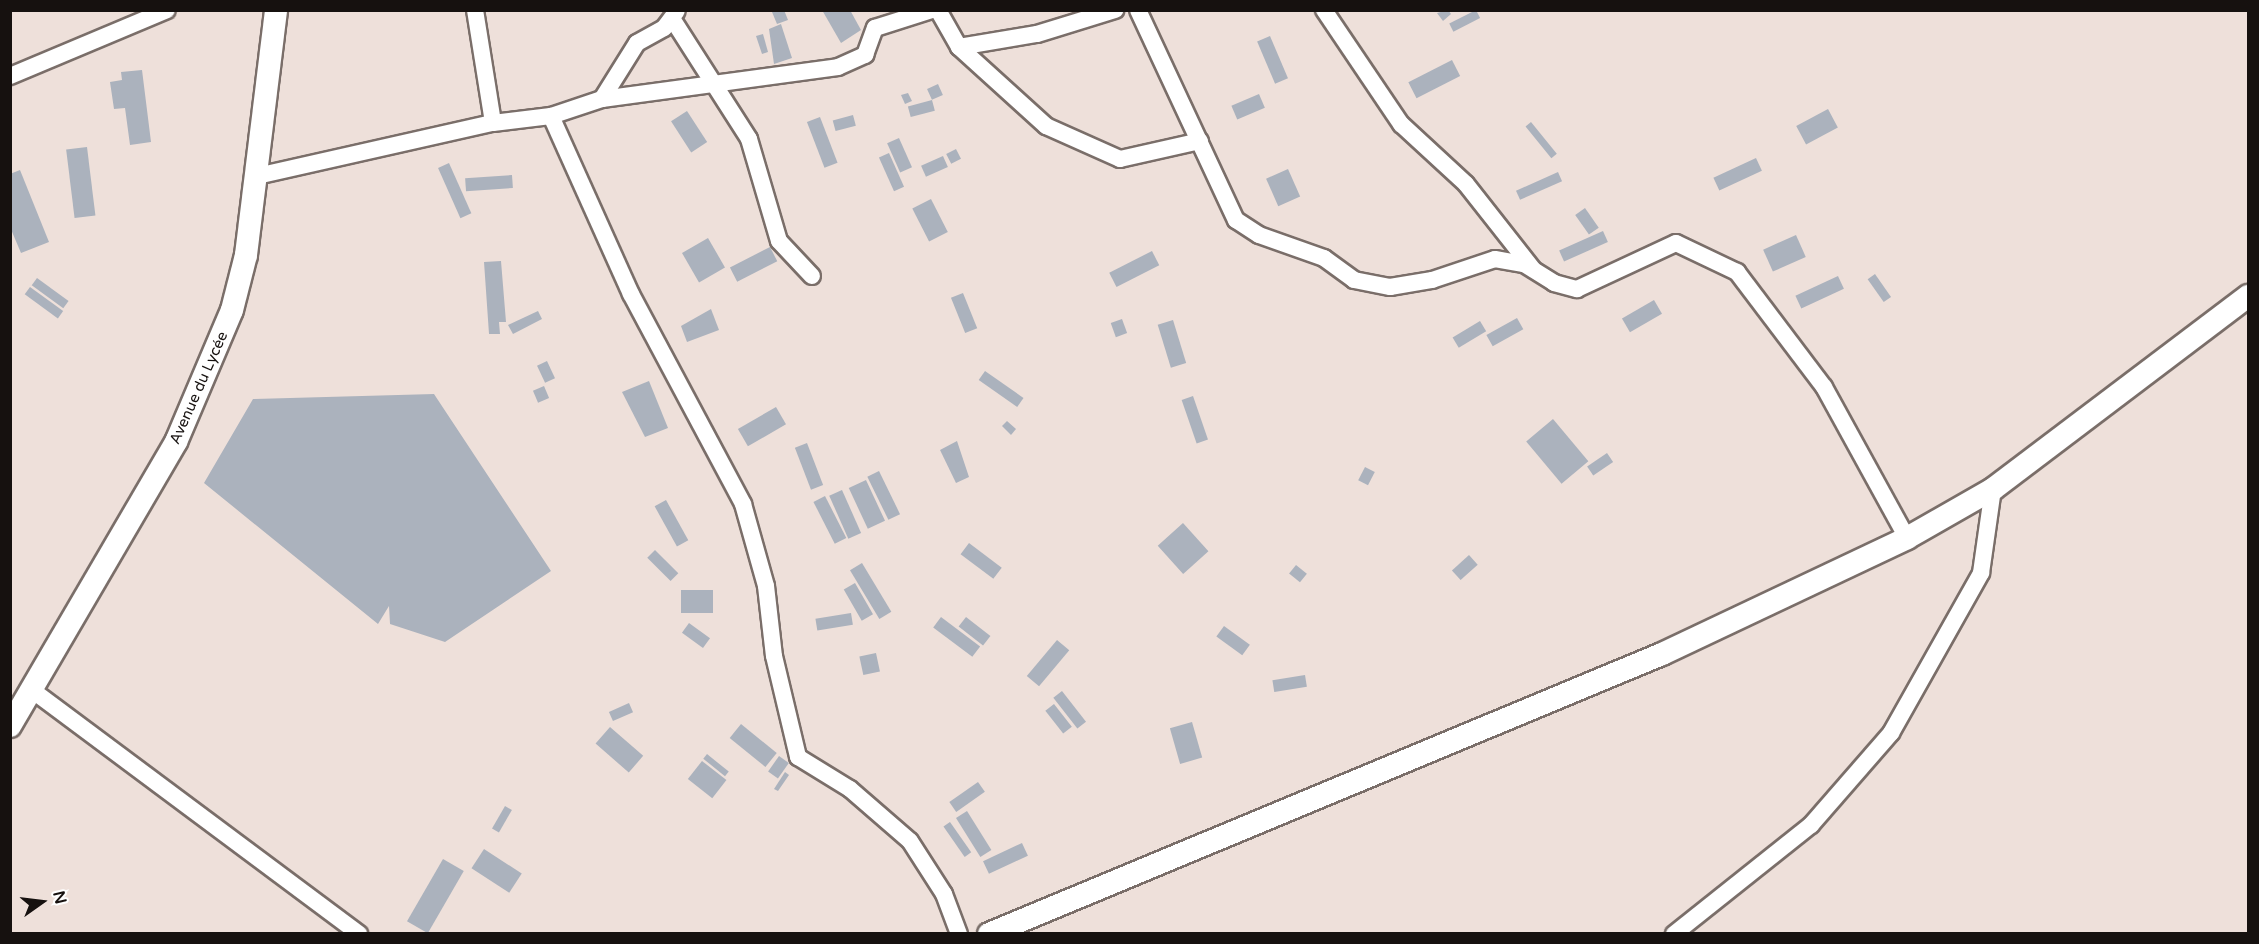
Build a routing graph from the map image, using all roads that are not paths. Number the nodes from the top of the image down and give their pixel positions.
1 (167, 10) edge
2 (276, 10) edge
3 (475, 10) edge
4 (932, 10) edge
5 (938, 10) edge
6 (1115, 10) edge
7 (1138, 10) edge
8 (1324, 10) edge
9 (675, 15) edge
10 (959, 47) junction
11 (10, 76) edge
12 (712, 87) junction
13 (602, 99) junction
14 (551, 116) junction
15 (493, 123) junction
16 (1200, 141) junction
17 (257, 176) junction
18 (1534, 269) junction
19 (812, 276) dead end
20 (2248, 296) edge
21 (1993, 489) junction
22 (1906, 538) junction
23 (32, 690) junction
24 (10, 726) edge
25 (359, 933) edge
26 (959, 933) edge
27 (989, 933) edge
28 (1674, 933) edge

1 - 11 street
2 - 17 main road, Avenue du Lycée
3 - 15 street
4 - 12 street
5 - 10 street
6 - 10 street
7 - 16 street
8 - 18 street
9 - 12 street
9 - 13 street
10 - 16 street
12 - 13 street
12 - 19 street
13 - 14 street
14 - 15 street
14 - 26 street
15 - 17 street
16 - 18 street
17 - 23 main road, Avenue du Lycée
18 - 22 street
20 - 21 main road
21 - 22 main road
21 - 28 street
22 - 27 main road
23 - 24 main road, Avenue du Lycée
23 - 25 street

